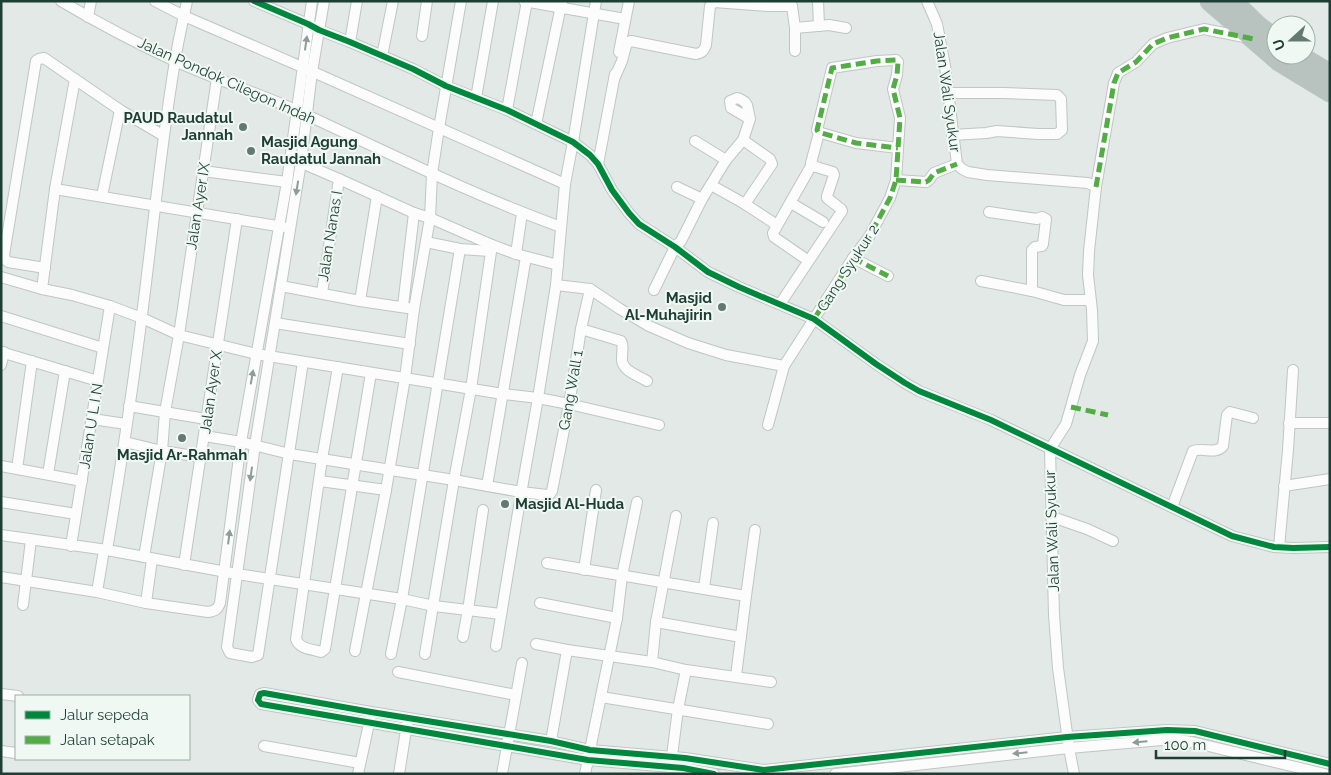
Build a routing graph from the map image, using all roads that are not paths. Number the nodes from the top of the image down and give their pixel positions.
1 (61, 1) edge
2 (92, 1) edge
3 (154, 1) edge
4 (187, 1) edge
5 (254, 1) edge
6 (312, 1) edge
7 (324, 1) edge
8 (357, 1) edge
9 (393, 1) edge
10 (427, 1) edge
11 (461, 1) edge
12 (493, 1) edge
13 (526, 1) edge
14 (596, 1) edge
15 (629, 1) edge
16 (818, 1) edge
17 (928, 1) edge
18 (268, 4) edge
19 (562, 4) edge
20 (1224, 4) edge
21 (593, 14) junction
22 (184, 16) junction
23 (88, 17) junction
24 (625, 19) junction
25 (308, 24) junction
26 (819, 26) junction
27 (795, 28) junction
28 (846, 28) dead end
29 (319, 30) junction
30 (1253, 32) junction
31 (422, 36) dead end
32 (1266, 37) edge
33 (350, 42) junction
34 (795, 51) dead end
35 (382, 56) junction
36 (175, 61) junction
37 (1315, 65) edge
38 (302, 67) junction
39 (312, 72) junction
40 (1330, 74) edge
41 (217, 78) junction
42 (75, 79) junction
43 (614, 79) junction
44 (446, 86) junction
45 (1330, 92) edge
46 (948, 93) junction
47 (476, 98) junction
48 (120, 110) junction
49 (507, 110) junction
50 (296, 111) junction
51 (307, 116) junction
52 (750, 119) dead end
53 (536, 124) junction
54 (439, 128) junction
55 (819, 133) junction
56 (952, 135) junction
57 (164, 136) junction
58 (743, 140) junction
59 (695, 141) dead end
60 (573, 142) junction
61 (898, 148) junction
62 (290, 159) junction
63 (726, 160) junction
64 (301, 162) junction
65 (598, 164) junction
66 (957, 164) junction
67 (811, 166) dead end
68 (203, 171) junction
69 (432, 174) junction
70 (339, 179) junction
71 (896, 180) junction
72 (287, 182) junction
73 (565, 184) junction
74 (711, 185) junction
75 (677, 187) dead end
76 (1096, 187) junction
77 (55, 189) junction
78 (102, 196) junction
79 (377, 196) junction
80 (702, 199) junction
81 (791, 203) junction
82 (744, 204) junction
83 (156, 205) junction
84 (197, 212) junction
85 (988, 212) dead end
86 (414, 213) junction
87 (522, 213) junction
88 (430, 218) junction
89 (237, 219) junction
90 (823, 222) dead end
91 (777, 225) junction
92 (278, 226) junction
93 (561, 227) junction
94 (290, 228) junction
95 (426, 242) junction
96 (675, 247) junction
97 (491, 248) junction
98 (460, 249) junction
99 (521, 255) junction
100 (802, 257) dead end
101 (854, 258) junction
102 (558, 265) junction
103 (45, 268) junction
104 (888, 276) dead end
105 (1, 277) edge
106 (981, 281) dead end
107 (556, 285) junction
108 (281, 286) junction
109 (42, 289) junction
110 (590, 289) junction
111 (654, 290) dead end
112 (1032, 291) junction
113 (322, 293) junction
114 (1090, 300) junction
115 (360, 301) junction
116 (780, 304) junction
117 (110, 306) junction
118 (403, 306) junction
119 (414, 308) junction
120 (1, 316) edge
121 (142, 318) junction
122 (814, 319) junction
123 (275, 323) junction
124 (581, 329) junction
125 (179, 334) junction
126 (410, 344) junction
127 (218, 345) junction
128 (103, 348) junction
129 (2, 352) edge
130 (256, 354) junction
131 (269, 357) junction
132 (32, 361) junction
133 (303, 362) junction
134 (1, 365) edge
135 (784, 366) junction
136 (338, 368) junction
137 (1293, 370) dead end
138 (65, 371) junction
139 (371, 373) junction
140 (405, 378) junction
141 (98, 381) junction
142 (647, 381) dead end
143 (437, 383) junction
144 (471, 389) junction
145 (503, 394) junction
146 (538, 398) junction
147 (569, 404) junction
148 (129, 406) junction
149 (166, 412) junction
150 (1253, 418) dead end
151 (92, 419) junction
152 (206, 419) junction
153 (1289, 423) junction
154 (1330, 423) edge
155 (126, 424) junction
156 (659, 425) dead end
157 (768, 426) dead end
158 (205, 436) junction
159 (125, 442) junction
160 (241, 442) junction
161 (255, 446) junction
162 (1050, 449) junction
163 (162, 451) junction
164 (290, 454) junction
165 (201, 457) junction
166 (322, 459) junction
167 (356, 464) junction
168 (1, 466) edge
169 (17, 469) junction
170 (389, 470) junction
171 (48, 474) junction
172 (422, 475) junction
173 (1330, 479) edge
174 (82, 480) junction
175 (454, 480) junction
176 (320, 481) junction
177 (352, 486) junction
178 (487, 486) junction
179 (1284, 486) junction
180 (386, 490) junction
181 (596, 490) dead end
182 (521, 492) junction
183 (1, 502) edge
184 (637, 502) dead end
185 (1172, 507) junction
186 (483, 510) dead end
187 (76, 514) junction
188 (676, 516) dead end
189 (1052, 516) junction
190 (713, 523) dead end
191 (755, 530) dead end
192 (1, 534) edge
193 (31, 540) junction
194 (1114, 541) dead end
195 (71, 546) junction
196 (1279, 547) junction
197 (1330, 547) edge
198 (105, 550) junction
199 (148, 558) junction
200 (547, 563) dead end
201 (184, 565) junction
202 (584, 570) junction
203 (225, 572) junction
204 (237, 574) junction
205 (622, 576) junction
206 (1, 577) edge
207 (270, 579) junction
208 (26, 581) junction
209 (663, 581) junction
210 (304, 585) junction
211 (704, 588) junction
212 (335, 590) junction
213 (98, 592) junction
214 (367, 594) junction
215 (746, 596) junction
216 (402, 599) junction
217 (146, 603) junction
218 (220, 603) junction
219 (540, 603) dead end
220 (23, 604) dead end
221 (232, 604) junction
222 (434, 606) junction
223 (468, 610) junction
224 (500, 614) junction
225 (617, 618) junction
226 (656, 622) junction
227 (463, 637) dead end
228 (741, 638) junction
229 (536, 644) dead end
230 (496, 646) dead end
231 (567, 650) junction
232 (356, 651) dead end
233 (392, 654) dead end
234 (425, 654) dead end
235 (609, 657) junction
236 (652, 662) junction
237 (522, 663) dead end
238 (686, 670) junction
239 (398, 672) dead end
240 (736, 676) junction
241 (771, 682) dead end
242 (1, 694) edge
243 (516, 695) junction
244 (15, 696) edge
245 (601, 697) junction
246 (678, 709) junction
247 (371, 712) junction
248 (408, 718) junction
249 (369, 724) junction
250 (768, 724) dead end
251 (406, 730) junction
252 (510, 735) junction
253 (551, 741) junction
254 (1068, 742) junction
255 (264, 746) dead end
256 (508, 746) junction
257 (1, 752) edge
258 (15, 753) edge
259 (637, 754) junction
260 (589, 755) junction
261 (672, 756) junction
262 (685, 758) junction
263 (1330, 764) edge
264 (359, 769) edge
265 (635, 769) edge
266 (818, 769) edge
267 (682, 771) edge
268 (764, 772) edge
269 (401, 774) edge
270 (502, 774) edge
271 (585, 774) edge
272 (714, 774) edge
273 (836, 774) edge
274 (1074, 774) edge
275 (1324, 774) edge

1 - 23 street, Jalan Pondok Cilegon Indah
2 - 23 street
3 - 22 street
4 - 22 street
5 - 18 street
6 - 25 street
7 - 29 street
8 - 33 street
9 - 35 street
10 - 31 street
11 - 44 street
12 - 47 street
13 - 19 street
13 - 49 street
14 - 21 street
15 - 24 street
16 - 26 street
17 - 46 street, Jalan Wali Syukur
18 - 25 street
19 - 21 street
19 - 53 street
20 - 30 highway
21 - 24 street
21 - 60 street
22 - 36 street
22 - 38 street
23 - 36 street, Jalan Pondok Cilegon Indah
24 - 43 street
25 - 29 street
38 -> 25 street
26 - 27 street
26 - 28 street
27 - 34 street
27 - 43 street
29 - 33 street
29 - 39 street
30 - 32 highway
30 - 45 highway
30 - 76 street
33 - 35 street
35 - 44 street
36 - 41 street, Jalan Pondok Cilegon Indah
36 - 57 street
37 - 40 highway
38 - 39 street
38 - 50 street
39 - 51 street
39 - 54 street
41 - 50 street, Jalan Pondok Cilegon Indah
41 - 68 street, Jalan Ayer IX
42 - 48 street
42 - 77 street
42 - 103 street
43 - 65 street
44 - 47 street
44 - 54 street
46 - 56 street, Jalan Wali Syukur
46 - 56 street
47 - 49 street
48 - 57 street
48 - 78 street
49 - 53 street
50 - 51 street, Jalan Pondok Cilegon Indah
50 - 62 street
51 - 64 street
51 - 69 street, Jalan Pondok Cilegon Indah
52 - 58 street
53 - 60 street
54 - 69 street
54 - 73 street
55 - 61 street
55 - 61 street, Gang Syukur 2
55 - 116 street
56 - 66 street, Jalan Wali Syukur
57 - 83 street
58 - 63 street
58 - 82 street
59 - 63 street
60 - 65 street
60 - 73 street
61 - 71 street, Gang Syukur 2
62 - 64 street
62 - 72 street
63 - 74 street
64 - 70 street
64 -> 94 street
65 - 96 street
66 - 71 street
66 - 76 street, Jalan Wali Syukur
67 - 81 street
68 - 72 street
68 - 84 street, Jalan Ayer IX
69 - 87 street, Jalan Pondok Cilegon Indah
69 - 88 street
70 - 79 street
70 - 113 street, Jalan Nanas I
71 - 101 street, Gang Syukur 2
72 - 92 street
73 - 93 street
74 - 80 street
74 - 82 street
75 - 80 street
76 - 114 street, Jalan Wali Syukur
77 - 78 street
77 - 103 street
78 - 83 street
79 - 86 street
79 - 115 street
80 - 96 street
81 - 90 street
81 - 91 street
82 - 91 street
83 - 84 street
83 - 121 street
84 - 89 street
84 - 125 street, Jalan Ayer IX
85 - 112 street
86 - 88 street
86 - 118 street
87 - 93 street, Jalan Pondok Cilegon Indah
87 - 99 street
88 - 95 street
88 - 97 street
89 - 92 street
89 - 127 street, Jalan Ayer X
91 - 100 street
92 - 94 street
92 - 130 street
93 - 102 street
94 - 108 street
95 - 98 street
95 - 119 street
96 - 111 street
96 - 116 street
97 - 98 street
97 - 99 street
97 - 144 street
98 - 143 street
99 - 102 street
99 - 145 street
101 - 104 street
101 - 122 street, Gang Syukur 2
102 - 107 street
103 - 109 street
105 - 109 street
106 - 112 street
107 - 110 street
107 - 146 street
108 - 113 street
108 - 123 street
109 - 117 street
110 - 124 street, Gang Wall 1
110 - 135 street
112 - 114 street
113 - 115 street
114 - 162 street, Jalan Wali Syukur
115 - 118 street
116 - 122 street
117 - 121 street
117 - 128 street, Jalan U L I N
118 - 119 street
119 - 126 street
120 - 128 street
121 - 125 street
121 - 148 street
122 - 135 street, Gang Syukur 2
122 - 162 street
123 - 126 street
123 - 131 street
124 - 142 street
124 - 147 street, Gang Wall 1
125 - 127 street
125 - 149 street, Jalan Ayer IX
126 - 140 street
127 - 130 street
127 - 152 street, Jalan Ayer X
128 - 141 street, Jalan U L I N
129 - 132 street
129 - 134 street
130 - 131 street
160 -> 130 street
131 - 133 street
131 - 161 street
132 - 138 street
132 - 169 street
133 - 136 street
133 - 164 street
135 - 157 street, Gang Syukur 2
136 - 139 street
136 - 166 street
137 - 153 street
138 - 141 street
138 - 171 street
139 - 140 street
139 - 167 street
140 - 143 street
140 - 170 street
141 - 151 street, Jalan U L I N
143 - 144 street
143 - 172 street
144 - 145 street
144 - 175 street
145 - 146 street
145 - 178 street
146 - 147 street
146 - 182 street
147 - 156 street
147 - 182 street, Gang Wall 1
148 - 149 street
148 - 155 street
149 - 152 street
149 - 163 street, Jalan Ayer IX
150 - 185 street
151 - 155 street
151 - 174 street, Jalan U L I N
152 - 158 street, Jalan Ayer X
153 - 154 street
153 - 179 street
155 - 159 street
158 - 160 street
158 - 165 street, Jalan Ayer X
159 - 163 street
159 - 198 street
160 - 161 street
203 -> 160 street
161 - 164 street
161 -> 204 street
162 - 185 street
162 - 189 street, Jalan Wali Syukur
163 - 165 street
163 - 199 street, Jalan Ayer IX
164 - 166 street
164 - 207 street
165 - 201 street, Jalan Ayer X
166 - 167 street
166 - 176 street
167 - 170 street
167 - 177 street
168 - 169 street
169 - 171 street
170 - 172 street
170 - 180 street
171 - 174 street
172 - 175 street
172 - 216 street
173 - 179 street
174 - 187 street, Jalan U L I N
175 - 178 street
175 - 222 street
176 - 177 street
176 - 210 street
177 - 180 street
177 - 212 street
178 - 182 street
179 - 196 street
180 - 214 street
181 - 202 street
182 - 224 street
183 - 187 street
184 - 205 street
185 - 196 street
186 - 223 street
187 - 195 street, Jalan U L I N
188 - 209 street
189 - 194 street
189 - 254 street, Jalan Wali Syukur
190 - 211 street
191 - 215 street
192 - 193 street
193 - 195 street
193 - 208 street
195 - 198 street
196 - 197 street
198 - 199 street
198 - 213 street
199 - 201 street
199 - 217 street, Jalan Ayer IX
200 - 202 street
201 - 203 street
202 - 205 street
203 - 204 street
203 - 218 street
204 - 207 street
204 - 221 street
205 - 209 street
205 - 225 street
206 - 208 street
207 - 210 street
207 - 221 street
208 - 213 street
208 - 220 street
209 - 211 street
209 - 226 street
210 - 212 street
210 - 212 street
211 - 215 street
212 - 214 street
213 - 217 street
214 - 216 street
214 - 232 street
215 - 228 street
216 - 222 street
216 - 233 street
217 - 218 street
218 - 221 street
219 - 225 street
222 - 223 street
222 - 234 street
223 - 224 street
223 - 227 street
224 - 230 street
225 - 235 street
226 - 228 street
226 - 236 street
228 - 240 street
229 - 231 street
231 - 235 street
231 - 253 street
235 - 236 street
235 - 245 street
236 - 238 street
237 - 243 street
238 - 240 street
238 - 246 street
239 - 243 street
240 - 241 street
242 - 244 street
243 - 252 street
245 - 246 street
245 - 260 street
246 - 250 street
246 - 261 street
247 - 248 street
247 - 249 street
247 - 249 street
248 - 251 street
248 - 252 street
249 - 251 street
249 - 264 street
251 - 256 street
251 - 269 street
252 - 253 street
252 - 256 street
253 - 260 street
254 - 263 street
254 - 266 street
254 -> 273 street
254 - 274 street, Jalan Wali Syukur
275 -> 254 street
255 - 264 street
256 - 260 street
256 - 270 street
257 - 258 street
259 - 260 street
259 - 261 street
259 - 265 street
260 - 265 street
260 - 271 street
261 - 262 street
262 - 267 street
262 - 268 street
265 - 267 street
266 - 268 street
267 - 272 street

